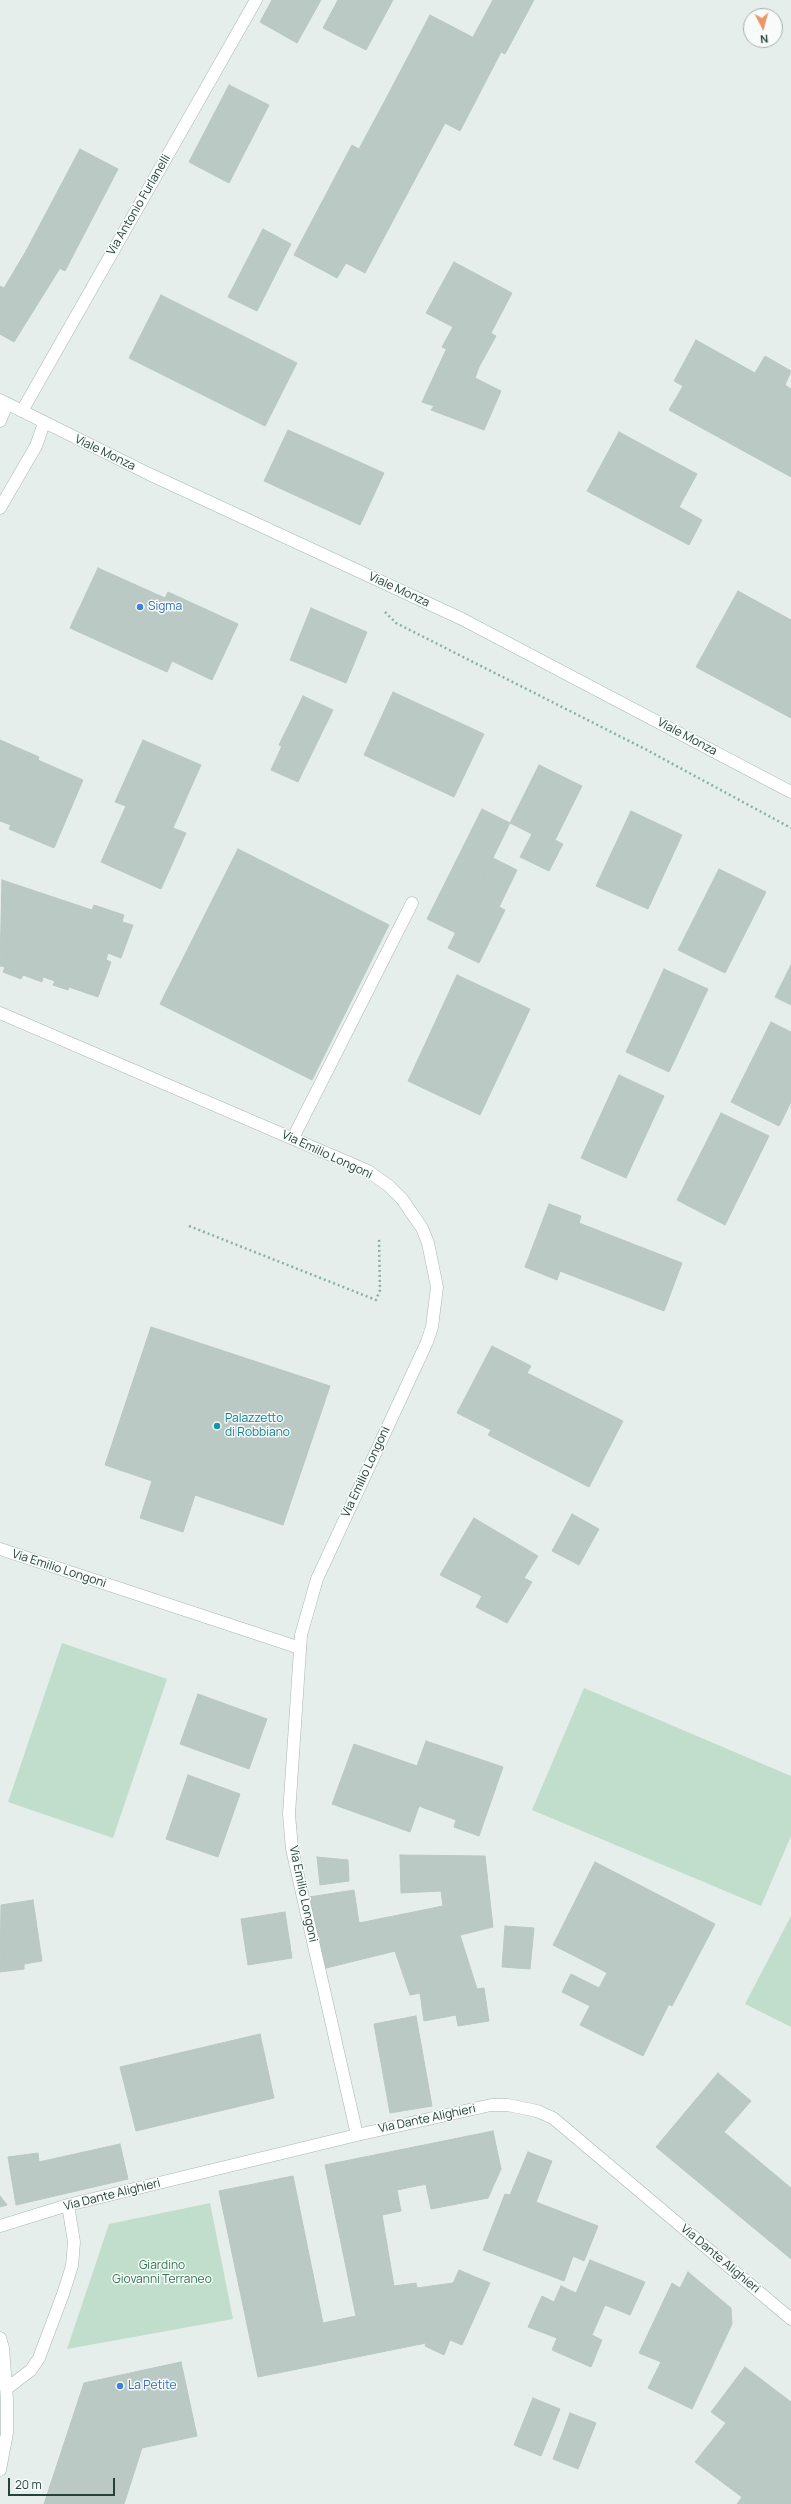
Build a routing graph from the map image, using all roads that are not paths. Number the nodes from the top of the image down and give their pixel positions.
1 (256, 0) edge
2 (4, 402) edge
3 (22, 411) junction
4 (0, 420) edge
5 (44, 423) junction
6 (0, 508) edge
7 (791, 792) edge
8 (412, 903) dead end
9 (0, 1013) edge
10 (293, 1138) junction
11 (0, 1549) edge
12 (300, 1648) junction
13 (357, 2135) junction
14 (68, 2205) junction
15 (0, 2226) edge
16 (791, 2319) edge
17 (0, 2338) edge
18 (6, 2389) junction
19 (0, 2470) edge

1 - 3 street, Via Antonio Furlanelli
2 - 3 street, Viale Monza
2 - 4 street
3 - 5 street, Viale Monza
5 - 6 street
5 - 7 street, Viale Monza
8 - 10 street
9 - 10 street, Via Emilio Longoni
10 - 12 street, Via Emilio Longoni
11 - 12 street, Via Emilio Longoni
12 - 13 street, Via Emilio Longoni
13 - 14 street, Via Dante Alighieri
13 - 16 street, Via Dante Alighieri
14 - 15 street, Via Dante Alighieri
14 - 18 street
17 - 18 street
18 - 19 street

